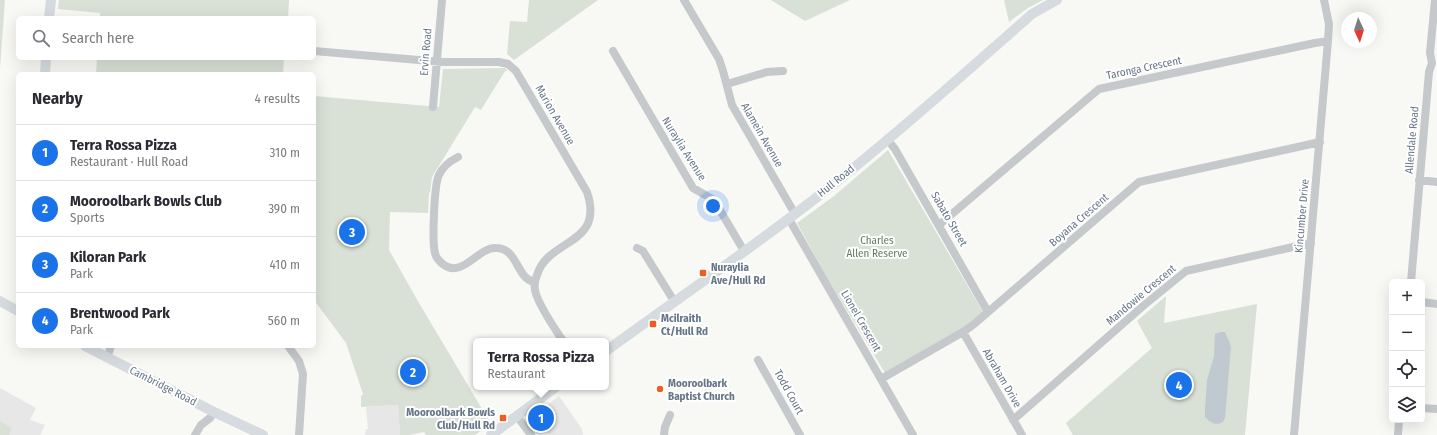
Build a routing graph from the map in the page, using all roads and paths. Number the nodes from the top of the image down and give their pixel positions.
1 (51, 0) edge
2 (442, 0) edge
3 (684, 0) edge
4 (1324, 0) edge
5 (1435, 0) edge
6 (1053, 1) edge
7 (49, 16) edge
8 (1328, 41) junction
9 (316, 51) edge
10 (613, 51) dead end
11 (46, 60) edge
12 (437, 61) junction
13 (1434, 63) edge
14 (783, 71) dead end
15 (45, 72) edge
16 (727, 84) junction
17 (433, 107) dead end
18 (887, 139) junction
19 (1320, 142) junction
20 (458, 157) dead end
21 (1419, 180) junction
22 (1437, 182) edge
23 (792, 217) junction
24 (939, 225) junction
25 (1311, 243) junction
26 (637, 248) dead end
27 (744, 252) junction
28 (1411, 279) edge
29 (534, 282) junction
30 (674, 301) junction
31 (0, 302) edge
32 (1425, 302) edge
33 (1437, 304) edge
34 (16, 310) edge
35 (988, 312) junction
36 (963, 332) junction
37 (561, 338) edge
38 (89, 348) edge
39 (110, 348) edge
40 (289, 348) edge
41 (609, 349) edge
42 (107, 358) junction
43 (758, 360) dead end
44 (882, 379) junction
45 (552, 390) edge
46 (1425, 408) edge
47 (1437, 409) edge
48 (214, 412) junction
49 (670, 415) dead end
50 (517, 416) junction
51 (1013, 420) junction
52 (1399, 423) edge
53 (241, 425) junction
54 (195, 435) edge
55 (258, 435) edge
56 (263, 435) edge
57 (299, 435) edge
58 (491, 435) edge
59 (531, 435) edge
60 (664, 435) edge
61 (800, 435) edge
62 (913, 435) edge
63 (1022, 435) edge
64 (1294, 435) edge
65 (1398, 435) edge

1 - 7 main road
2 - 12 street, Ervin Road
3 - 16 street, Alamein Avenue
4 - 8 street, Kincumber Drive
5 - 13 street, Allendale Road
6 - 18 main road, Hull Road
8 - 19 street, Kincumber Drive
8 - 24 street, Taronga Crescent
9 - 12 street, Marion Avenue
10 - 27 street, Nuraylia Avenue
11 - 15 main road
12 - 17 street, Ervin Road
12 - 29 street, Marion Avenue
13 - 21 street, Allendale Road
14 - 16 street
16 - 23 street, Alamein Avenue
18 - 23 main road, Hull Road
18 - 24 street, Sabato Street
19 - 25 street, Kincumber Drive
19 - 35 street, Boyana Crescent
20 - 29 street
21 - 22 street
21 - 28 street, Allendale Road
23 - 27 main road, Hull Road
23 - 44 street, Lionel Crescent
24 - 35 street, Sabato Street
25 - 51 street, Mandowie Crescent
25 - 64 street, Kincumber Drive
26 - 30 street
27 - 30 main road, Hull Road
29 - 37 street
30 - 41 main road, Hull Road
31 - 34 main road
32 - 33 street
35 - 36 street, Boyana Crescent
36 - 44 street, Boyana Crescent
36 - 51 street, Abraham Drive
38 - 42 main road, Cambridge Road
39 - 42 street
40 - 57 street
42 - 48 main road, Cambridge Road
43 - 61 street, Todd Court
44 - 62 street, Lionel Crescent
45 - 50 main road
46 - 47 street
48 - 53 main road, Cambridge Road
48 - 54 street
49 - 60 street
50 - 58 main road
50 - 59 street
51 - 63 street, Abraham Drive
52 - 65 street
53 - 55 main road, Cambridge Road
53 - 56 main road, Cambridge Road

